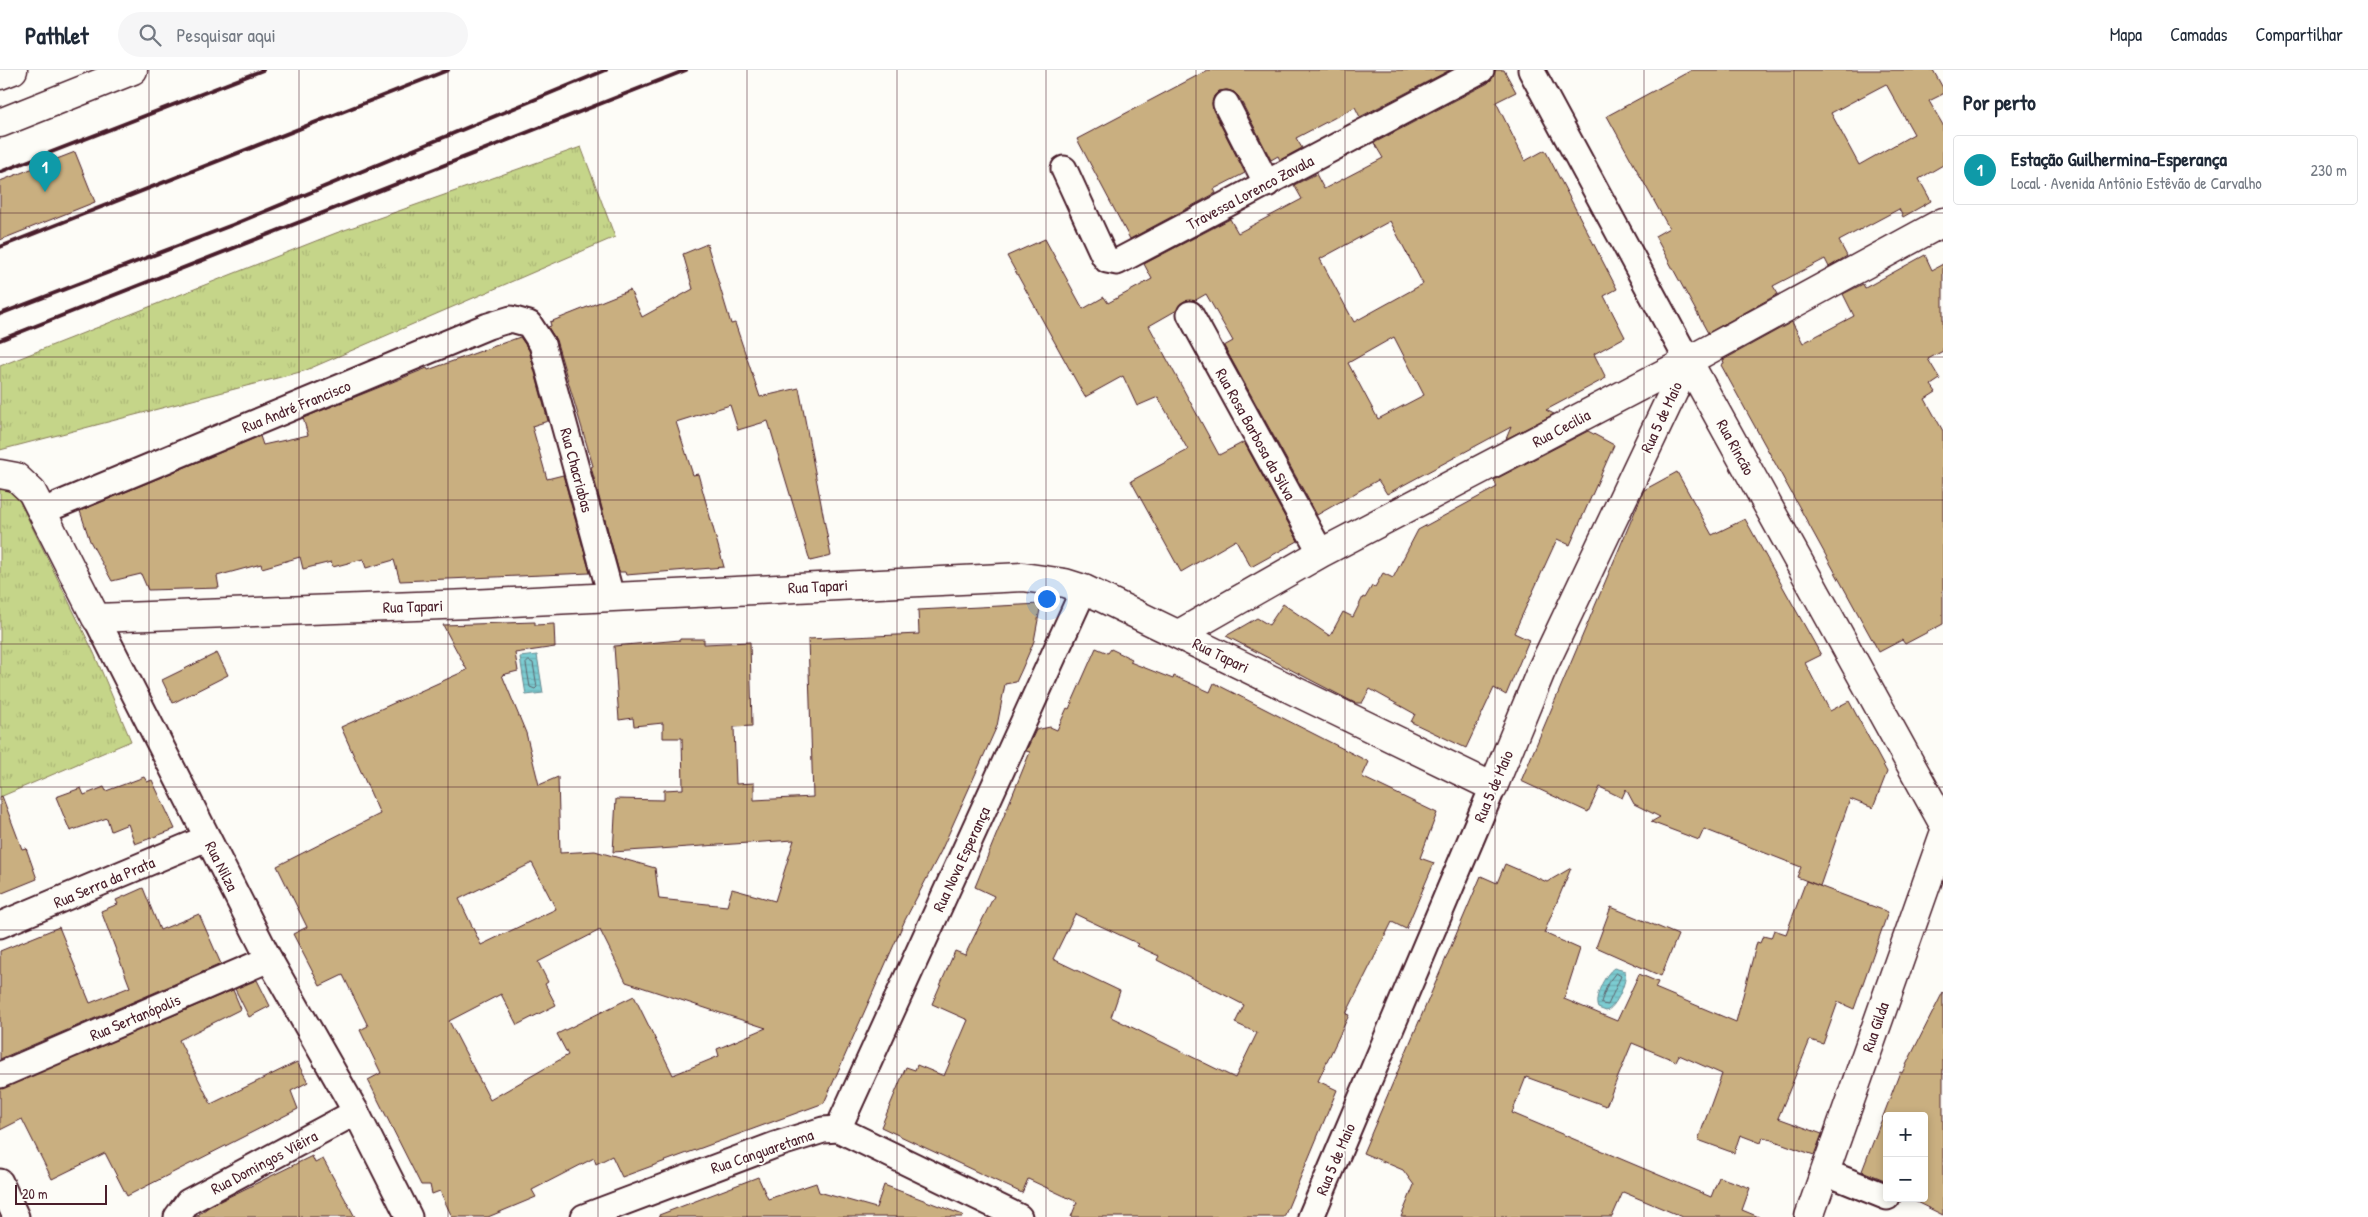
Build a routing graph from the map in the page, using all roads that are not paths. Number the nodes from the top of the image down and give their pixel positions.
1 (12, 70) edge
2 (133, 70) edge
3 (1481, 70) edge
4 (1531, 70) edge
5 (0, 75) edge
6 (1226, 104) dead end
7 (0, 123) edge
8 (1064, 169) dead end
9 (1267, 184) junction
10 (1943, 222) edge
11 (1190, 314) dead end
12 (542, 344) joint
13 (1688, 361) junction
14 (0, 474) edge
15 (43, 511) junction
16 (1322, 553) junction
17 (1084, 589) junction
18 (611, 596) junction
19 (96, 618) junction
20 (1179, 634) junction
21 (1493, 787) junction
22 (1943, 823) edge
23 (1943, 837) edge
24 (207, 838) junction
25 (0, 925) edge
26 (269, 959) junction
27 (0, 1075) edge
28 (356, 1112) junction
29 (838, 1129) junction
30 (1825, 1172) junction
31 (0, 1182) edge
32 (1883, 1195) edge
33 (16, 1217) edge
34 (177, 1217) edge
35 (408, 1217) edge
36 (584, 1217) edge
37 (1019, 1217) edge
38 (1311, 1217) edge
39 (1809, 1217) edge

1 - 5 main road
2 - 7 main road
3 - 9 street, Travessa Lorenco Zavala
4 - 13 street, Rua Rincão
6 - 9 street
8 - 9 street, Travessa Lorenco Zavala
10 - 13 main road, Rua Cecilia
11 - 16 street, Rua Rosa Barbosa da Silva
12 - 15 street, Rua André Francisco
12 - 18 street, Rua Chacriabas
13 - 16 main road, Rua Cecilia
13 - 21 main road, Rua 5 de Maio
13 - 22 main road, Rua Rincão
14 - 15 main road, Rua Nilza
15 - 19 main road, Rua Nilza
16 - 20 main road, Rua Cecilia
17 - 18 main road, Rua Tapari
17 - 20 main road, Rua Tapari
17 - 29 street, Rua Nova Esperança
18 - 19 main road, Rua Tapari
19 - 24 street, Rua Nilza
20 - 21 main road, Rua Tapari
21 - 38 street, Rua 5 de Maio
23 - 30 main road, Rua Gilda
24 - 25 street, Rua Serra da Prata
24 - 26 street, Rua Nilza
26 - 27 street, Rua Sertanópolis
26 - 28 street, Rua Nilza
28 - 34 street, Rua Domingos Viêira
28 - 35 street, Rua Nilza
29 - 36 street, Rua Canguaretama
29 - 37 street
30 - 32 street
30 - 39 main road, Rua Gilda
31 - 33 street

